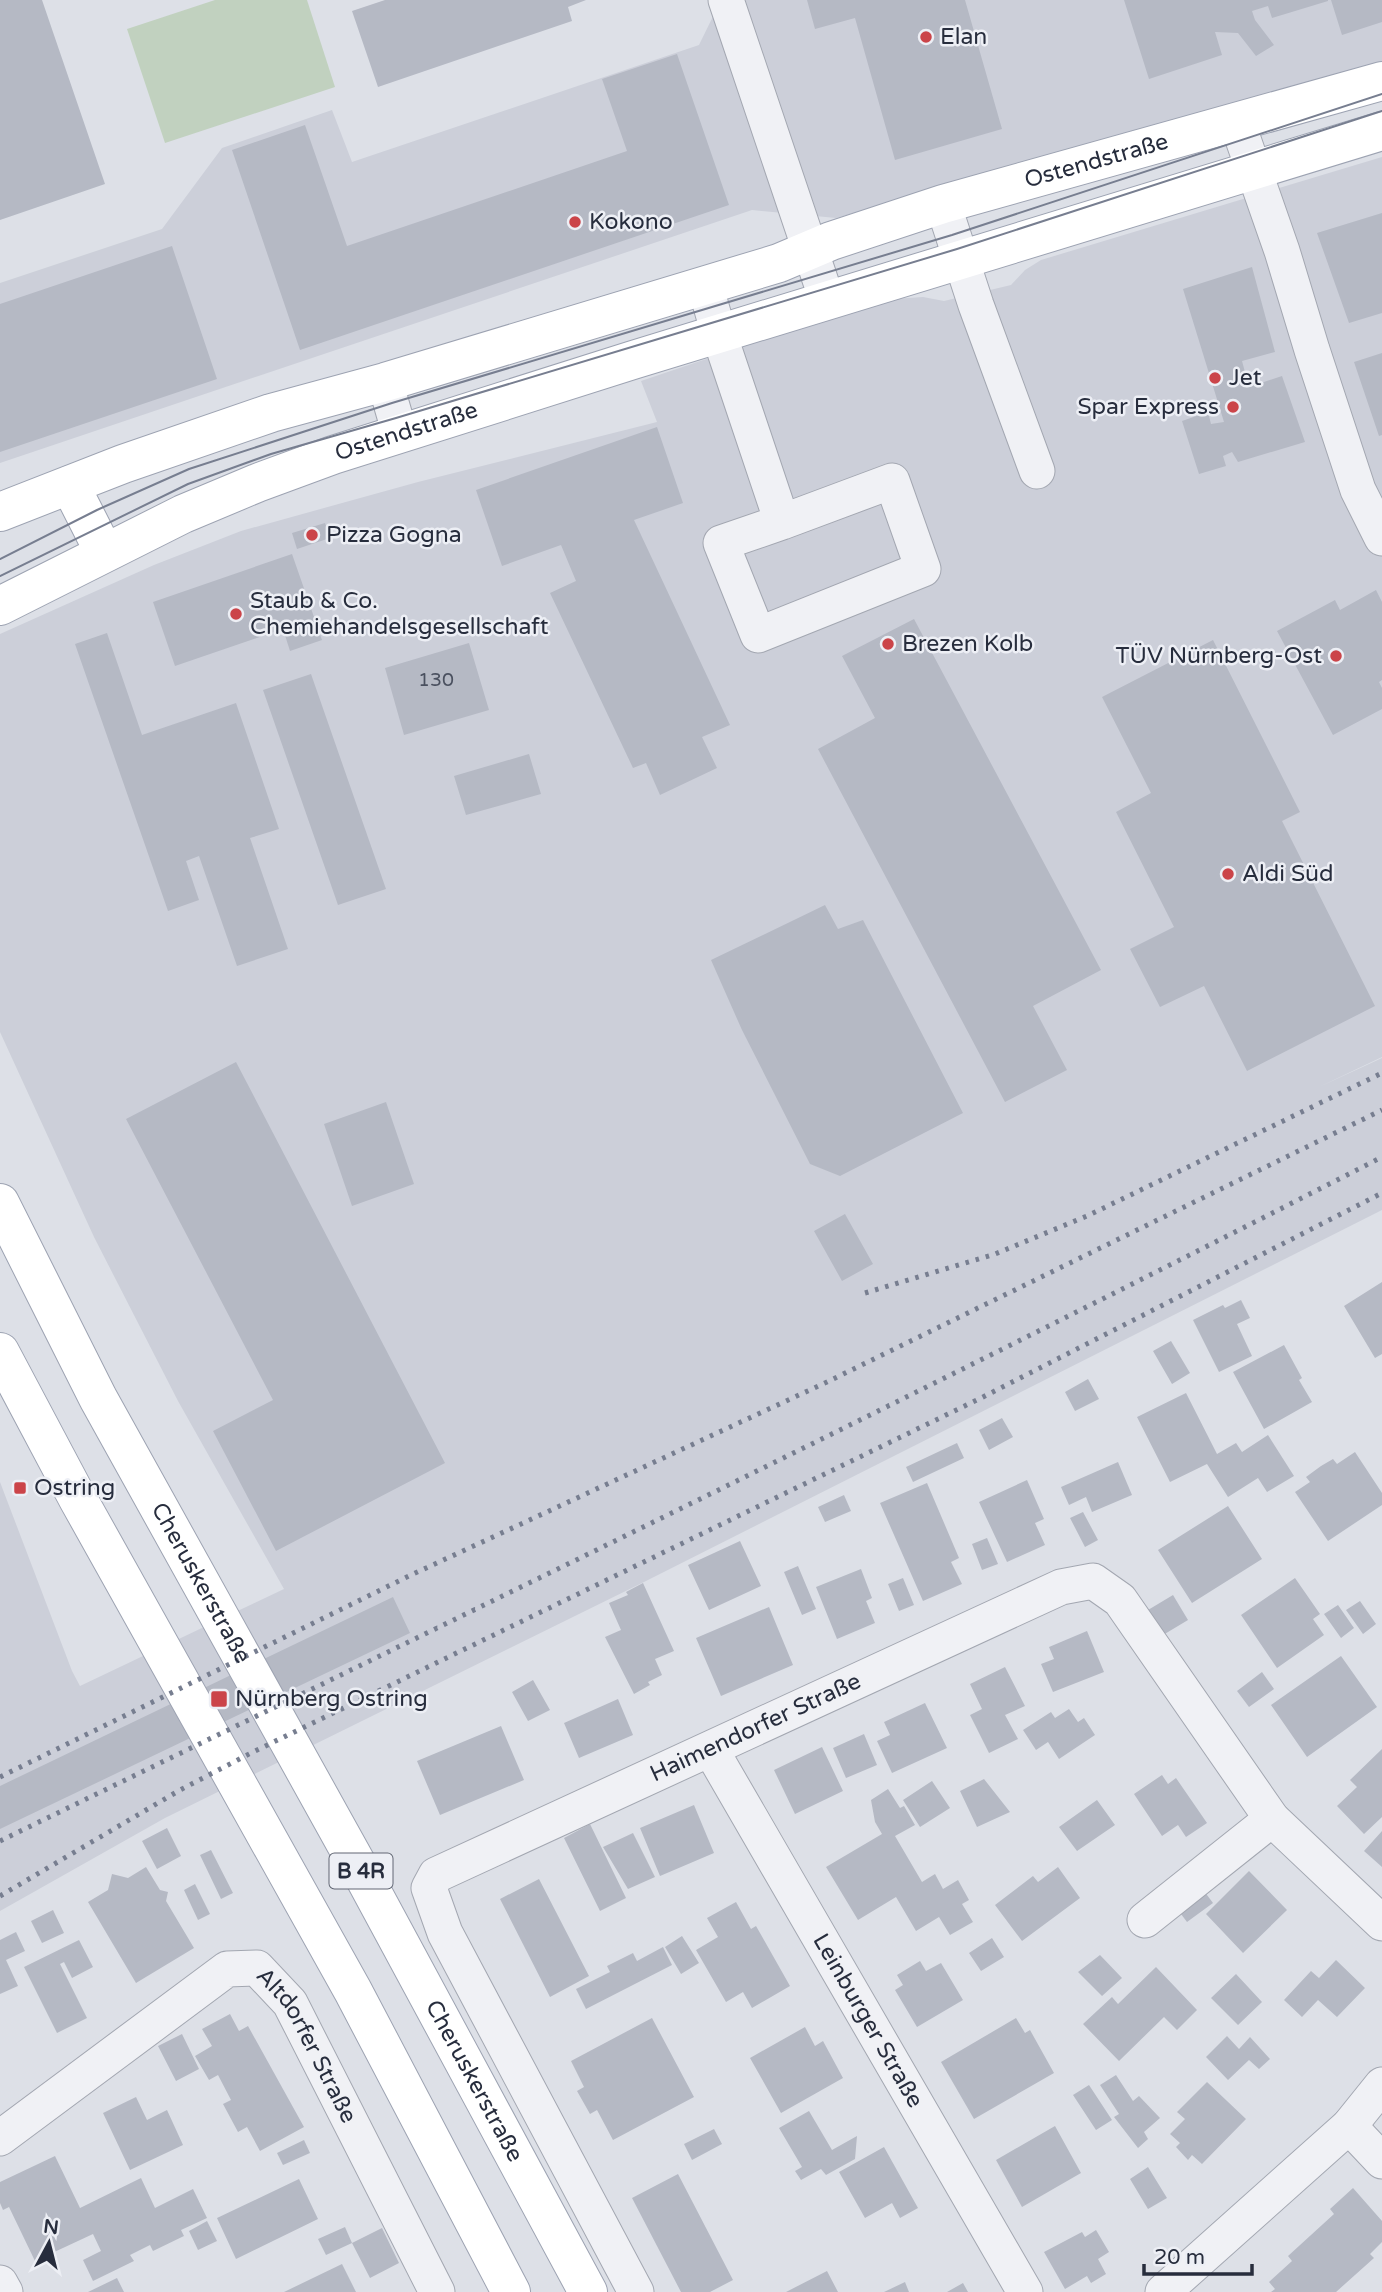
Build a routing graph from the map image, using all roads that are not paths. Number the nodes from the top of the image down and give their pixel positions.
1 (726, 0) edge
2 (1382, 81) edge
3 (1237, 122) junction
4 (1382, 131) edge
5 (1254, 171) junction
6 (943, 204) junction
7 (811, 250) junction
8 (961, 261) junction
9 (705, 285) junction
10 (827, 300) junction
11 (719, 334) junction
12 (385, 382) junction
13 (400, 434) junction
14 (1037, 471) dead end
15 (70, 485) junction
16 (0, 512) edge
17 (782, 522) junction
18 (1382, 538) edge
19 (104, 552) junction
20 (0, 606) edge
21 (0, 1203) edge
22 (0, 1352) edge
23 (711, 1750) junction
24 (1272, 1819) junction
25 (1145, 1920) dead end
26 (1382, 1923) edge
27 (1382, 2085) edge
28 (1349, 2126) junction
29 (0, 2138) edge
30 (1382, 2161) edge
31 (0, 2283) edge
32 (5, 2292) edge
33 (437, 2292) edge
34 (511, 2292) edge
35 (589, 2292) edge
36 (636, 2292) edge
37 (1025, 2292) edge
38 (1163, 2292) edge

1 - 7 street
2 - 3 main road, Ostendstraße
3 - 5 street
3 - 6 main road, Ostendstraße
4 - 5 main road, Ostendstraße
5 - 8 main road, Ostendstraße
5 - 18 street
6 - 7 main road, Ostendstraße
6 - 8 street
7 - 9 main road, Ostendstraße
7 - 10 street
8 - 10 main road, Ostendstraße
8 - 14 street
9 - 11 street
9 - 12 main road, Ostendstraße
10 - 11 main road, Ostendstraße
11 - 13 main road, Ostendstraße
11 - 17 street
12 - 13 street
12 - 15 main road, Ostendstraße
13 - 19 main road, Ostendstraße
15 - 16 main road, Ostendstraße
15 - 19 main road
17 - 17 street
19 - 20 main road, Ostendstraße
21 - 35 main road, Cheruskerstraße / B 4R
22 - 34 main road, B 4R
23 - 24 street, Haimendorfer Straße
23 - 36 street, Haimendorfer Straße
23 - 37 street, Leinburger Straße
24 - 25 street
24 - 26 street, Haimendorfer Straße
27 - 28 street
28 - 30 street
28 - 38 street
29 - 33 street, Altdorfer Straße
31 - 32 street

